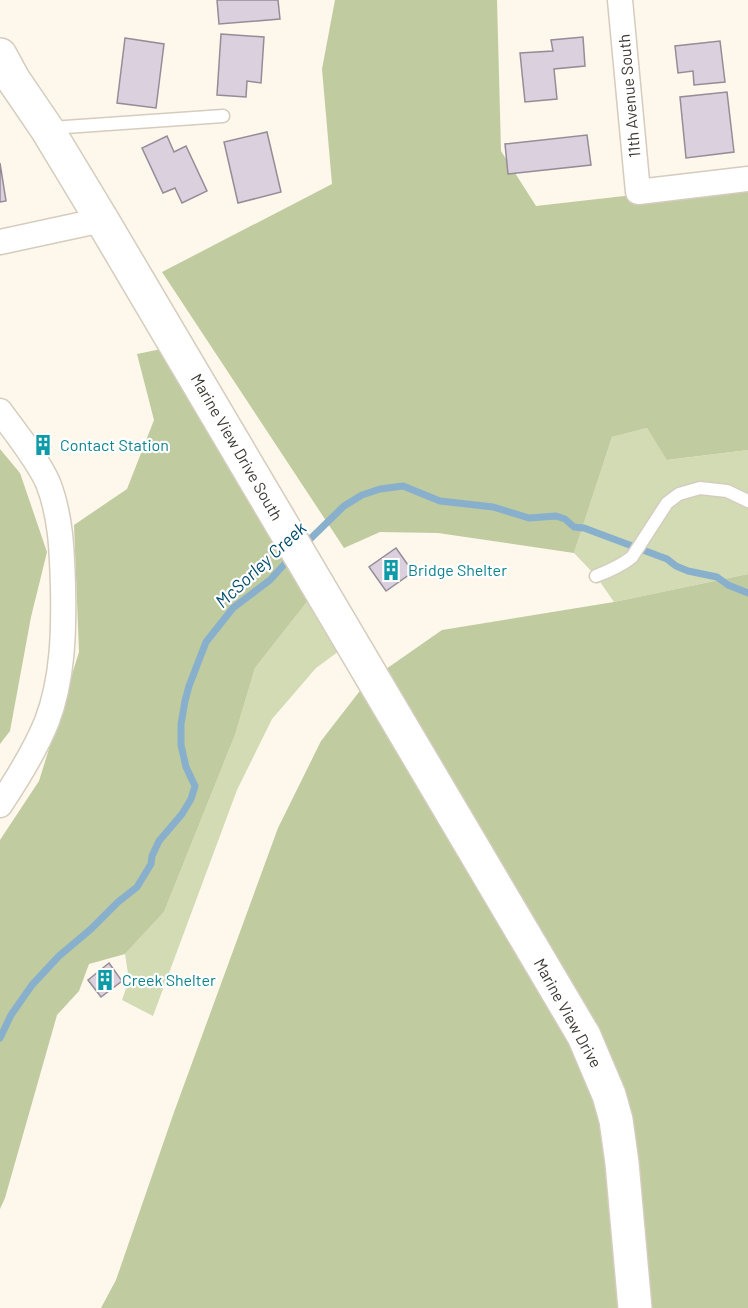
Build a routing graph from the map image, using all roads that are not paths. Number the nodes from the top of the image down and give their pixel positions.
1 (620, 0) edge
2 (0, 55) edge
3 (223, 116) dead end
4 (47, 129) junction
5 (748, 179) edge
6 (102, 220) junction
7 (0, 242) edge
8 (0, 411) edge
9 (748, 501) edge
10 (596, 576) dead end
11 (0, 805) edge
12 (469, 841) joint
13 (635, 1308) edge

1 - 5 street, 11th Avenue South
2 - 4 main road, Marine View Drive South
3 - 4 lane
4 - 6 main road, Marine View Drive South
6 - 7 street
6 - 12 main road, Marine View Drive South
8 - 11 street
9 - 10 lane
12 - 13 main road, Marine View Drive

